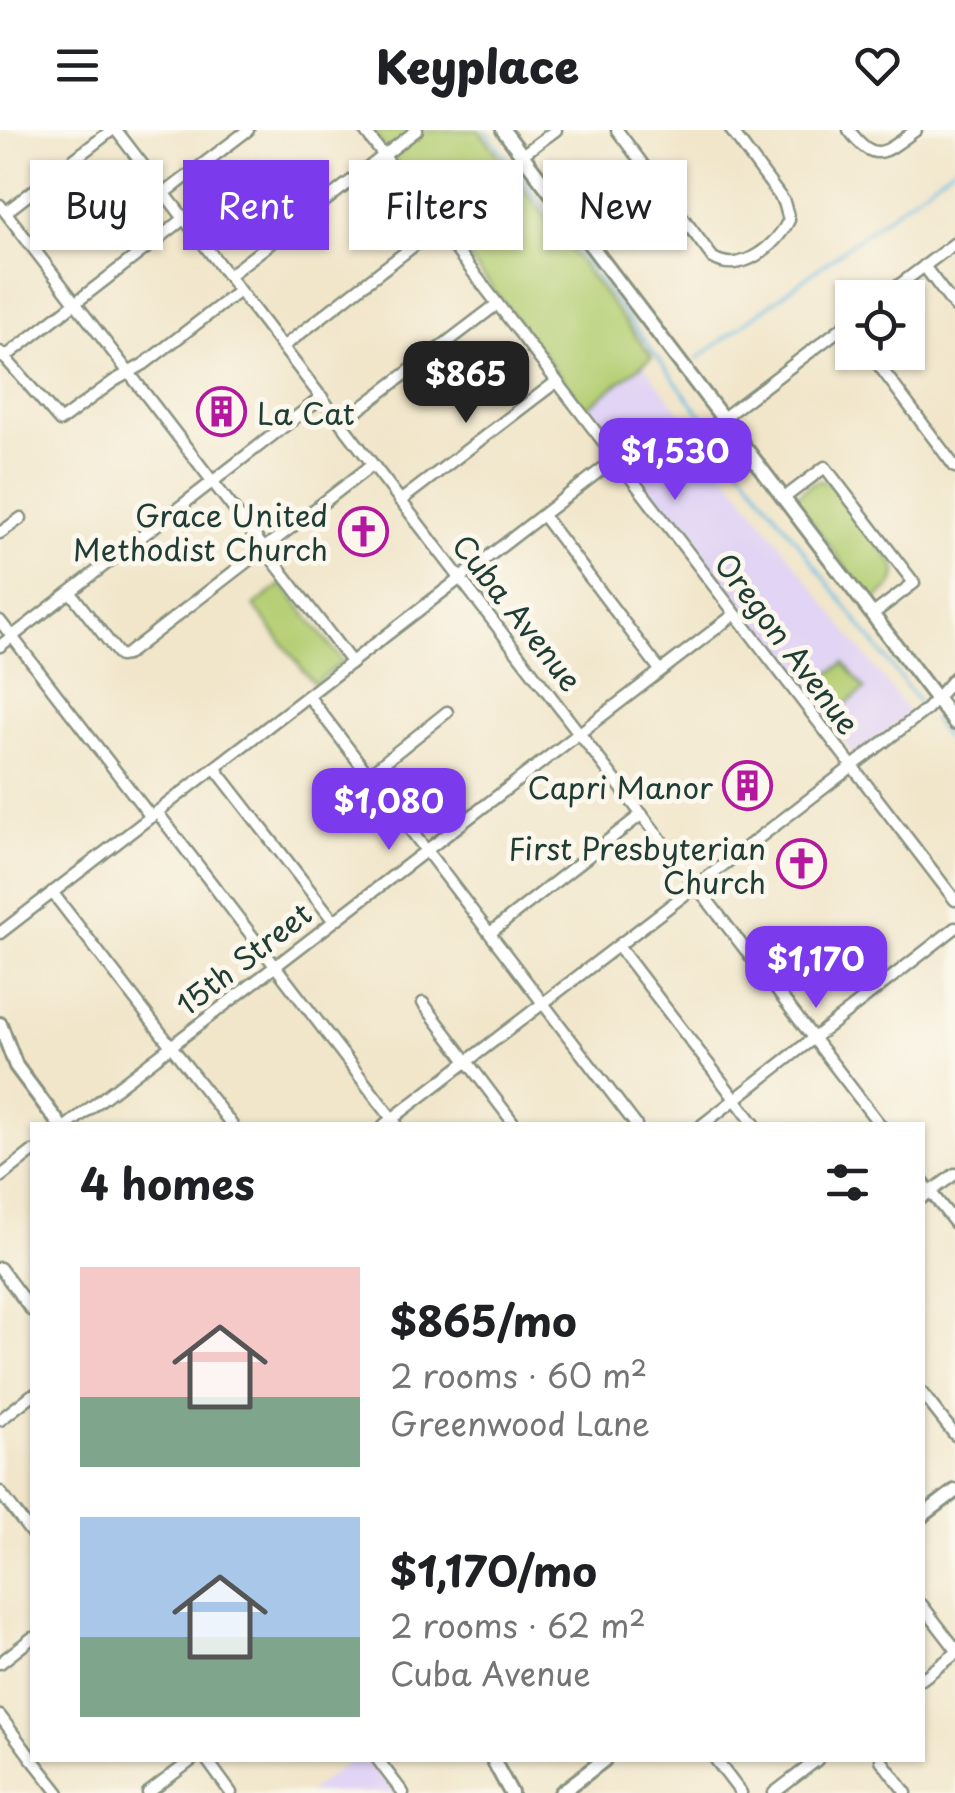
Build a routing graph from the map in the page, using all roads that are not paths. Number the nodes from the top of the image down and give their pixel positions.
1 (114, 130) edge
2 (248, 130) edge
3 (364, 130) edge
4 (416, 130) edge
5 (503, 130) edge
6 (556, 130) edge
7 (616, 130) edge
8 (731, 130) edge
9 (849, 130) edge
10 (916, 130) edge
11 (383, 155) junction
12 (522, 155) junction
13 (387, 160) edge
14 (166, 193) junction
15 (3, 208) edge
16 (183, 215) edge
17 (183, 220) edge
18 (955, 243) edge
19 (209, 250) edge
20 (408, 250) edge
21 (455, 250) edge
22 (924, 266) junction
23 (228, 276) junction
24 (906, 280) edge
25 (239, 291) junction
26 (76, 303) junction
27 (496, 305) junction
28 (955, 307) edge
29 (835, 337) edge
30 (284, 346) junction
31 (2, 357) edge
32 (882, 370) edge
33 (128, 372) junction
34 (556, 382) junction
35 (322, 398) junction
36 (722, 418) junction
37 (341, 423) junction
38 (616, 459) junction
39 (372, 466) junction
40 (955, 468) edge
41 (214, 484) junction
42 (784, 498) junction
43 (400, 502) junction
44 (544, 516) junction
45 (21, 518) dead end
46 (0, 533) edge
47 (266, 549) junction
48 (460, 580) junction
49 (71, 593) junction
50 (734, 614) junction
51 (873, 614) junction
52 (0, 621) edge
53 (12, 637) junction
54 (0, 646) edge
55 (352, 663) junction
56 (660, 670) junction
57 (955, 677) edge
58 (308, 698) junction
59 (937, 699) junction
60 (447, 712) dead end
61 (955, 724) edge
62 (580, 733) junction
63 (852, 767) junction
64 (215, 768) junction
65 (368, 776) junction
66 (154, 814) junction
67 (642, 814) junction
68 (426, 851) junction
69 (697, 886) junction
70 (52, 892) junction
71 (955, 900) edge
72 (333, 920) junction
73 (955, 928) edge
74 (0, 933) edge
75 (490, 933) junction
76 (618, 946) junction
77 (276, 966) junction
78 (423, 1002) dead end
79 (543, 1004) junction
80 (0, 1024) edge
81 (814, 1038) junction
82 (171, 1045) junction
83 (466, 1062) junction
84 (735, 1099) junction
85 (62, 1122) edge
86 (68, 1122) edge
87 (230, 1122) edge
88 (390, 1122) edge
89 (392, 1122) edge
90 (512, 1122) edge
91 (634, 1122) edge
92 (706, 1122) edge
93 (753, 1122) edge
94 (878, 1122) edge
95 (30, 1154) edge
96 (955, 1174) edge
97 (0, 1177) edge
98 (927, 1195) edge
99 (955, 1223) edge
100 (0, 1268) edge
101 (30, 1308) edge
102 (30, 1397) edge
103 (925, 1397) edge
104 (0, 1420) edge
105 (955, 1436) edge
106 (955, 1490) edge
107 (0, 1492) edge
108 (925, 1514) edge
109 (30, 1531) edge
110 (925, 1610) edge
111 (30, 1640) edge
112 (955, 1651) edge
113 (0, 1663) edge
114 (925, 1676) edge
115 (0, 1716) edge
116 (30, 1755) edge
117 (35, 1762) edge
118 (189, 1762) edge
119 (209, 1762) edge
120 (380, 1762) edge
121 (494, 1762) edge
122 (601, 1762) edge
123 (718, 1762) edge
124 (814, 1762) edge
125 (883, 1762) edge
126 (59, 1793) edge
127 (148, 1793) edge
128 (232, 1793) edge
129 (403, 1793) edge
130 (510, 1793) edge
131 (561, 1793) edge
132 (741, 1793) edge
133 (774, 1793) edge
134 (906, 1793) edge

1 - 14 street, Cuba Avenue
1 - 15 street
2 - 14 street
3 - 11 street, Oregon Avenue
4 - 11 street
5 - 12 main road
6 - 12 street
7 - 8 street
9 - 10 street
11 - 13 street, Oregon Avenue
11 - 23 street
12 - 36 main road
14 - 16 street, Cuba Avenue
15 - 26 street
17 - 26 street
18 - 22 street
19 - 23 street, Cuba Avenue
20 - 30 street
21 - 27 street, Oregon Avenue
22 - 24 street
22 - 28 street
23 - 25 street, Cuba Avenue
25 - 30 street, Cuba Avenue
25 - 33 street
26 - 31 street
26 - 33 street
27 - 34 street, Oregon Avenue
27 - 37 street
29 - 36 street
30 - 35 street, Cuba Avenue
31 - 33 street
32 - 40 street
33 - 41 street
34 - 38 street, Oregon Avenue
34 - 43 street
35 - 37 street, Cuba Avenue
35 - 41 street
36 - 42 main road
37 - 39 street, Cuba Avenue
38 - 44 street
38 - 50 street, Oregon Avenue
39 - 43 street, Cuba Avenue
39 - 47 street
41 - 47 street
41 - 49 street
42 - 51 main road
42 - 51 street
43 - 48 street, Cuba Avenue
44 - 48 street
44 - 56 street
45 - 46 street
47 - 49 street
47 - 55 street
48 - 55 street
48 - 62 street, Cuba Avenue
49 - 53 street
50 - 56 street, 15th Street
50 - 63 street, Oregon Avenue
51 - 59 main road
52 - 53 street
53 - 54 street
53 - 66 street
55 - 58 street
56 - 62 street, 15th Street
57 - 59 street
58 - 64 street
58 - 65 street
59 - 61 main road
59 - 63 street
60 - 65 street
62 - 67 street, Cuba Avenue
62 - 68 street, 15th Street
63 - 69 street
63 - 71 street, Oregon Avenue
64 - 66 street
64 - 72 street
65 - 68 street
66 - 70 street
66 - 77 street
67 - 69 street, Cuba Avenue
67 - 75 street
68 - 72 street, 15th Street
68 - 75 street
69 - 76 street
69 - 81 street, Cuba Avenue
70 - 74 street
70 - 82 street
72 - 77 street, 15th Street
73 - 81 street
75 - 79 street
76 - 79 street
76 - 84 street
77 - 82 street, 15th Street
77 - 88 street
78 - 83 street
79 - 83 street
79 - 91 street
80 - 85 main road
81 - 84 street
81 - 94 street, Cuba Avenue
82 - 86 street, 15th Street
82 - 87 street
83 - 89 street
83 - 90 street
84 - 92 street
84 - 93 street
95 - 97 street
96 - 98 street
98 - 99 street
100 - 101 street
102 - 104 street
103 - 105 street
106 - 108 main road
107 - 109 street
110 - 112 street
111 - 113 street
112 - 114 street
115 - 116 street
117 - 126 street
118 - 127 street
119 - 128 street
120 - 129 street
121 - 130 main road
122 - 131 main road
123 - 132 street
124 - 133 street
125 - 134 street

